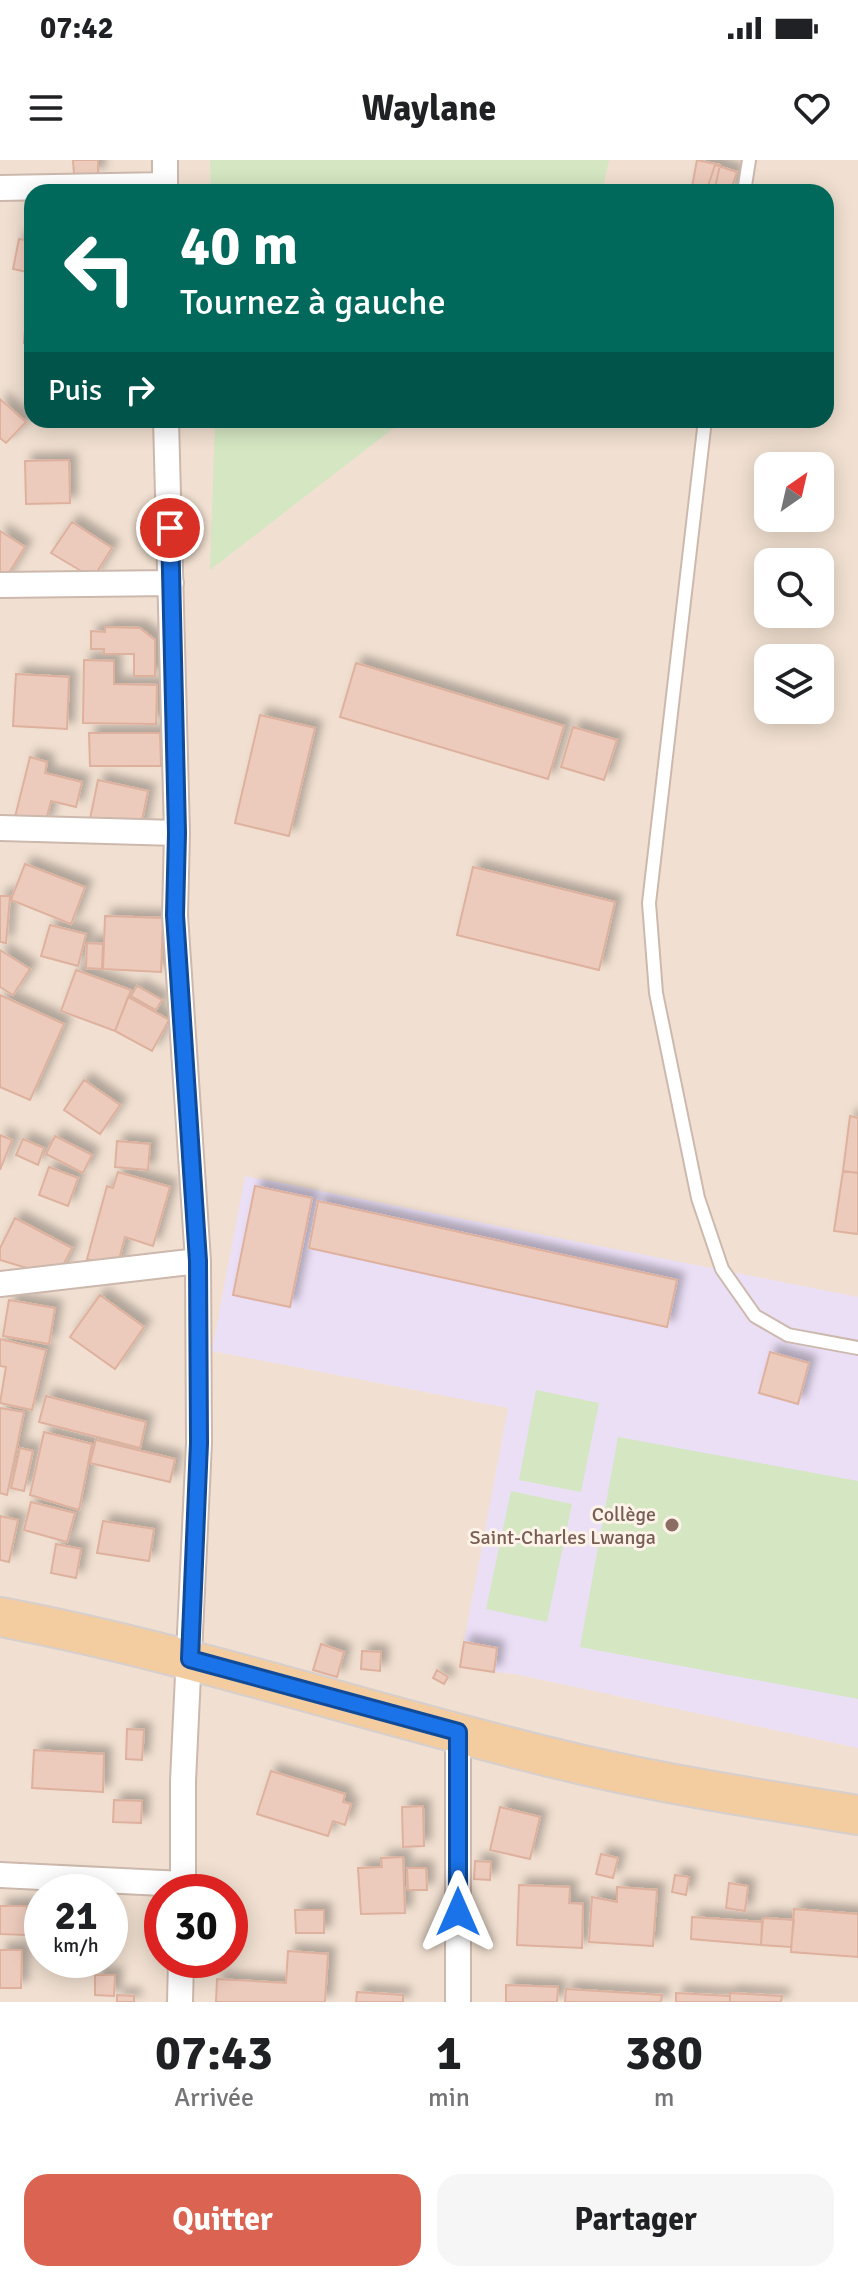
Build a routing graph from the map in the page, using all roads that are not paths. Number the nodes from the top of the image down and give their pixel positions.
1 (165, 160) edge
2 (749, 160) edge
3 (165, 184) edge
4 (745, 184) edge
5 (0, 188) edge
6 (24, 188) edge
7 (166, 428) edge
8 (704, 428) edge
9 (171, 583) junction
10 (0, 585) edge
11 (0, 828) edge
12 (177, 833) junction
13 (198, 1261) junction
14 (0, 1284) edge
15 (858, 1348) edge
16 (0, 1617) edge
17 (190, 1659) junction
18 (458, 1732) junction
19 (858, 1815) edge
20 (183, 1874) edge
21 (0, 1875) edge
22 (144, 1885) edge
23 (181, 1978) edge
24 (180, 2002) edge
25 (458, 2002) edge

1 - 3 street
2 - 4 lane
5 - 6 street
7 - 9 street
8 - 15 lane
9 - 10 street
9 - 12 street
11 - 12 street
12 - 13 street
13 - 14 street
13 - 17 street
16 - 17 main road
17 - 18 main road
17 - 20 street
18 - 19 main road
18 - 25 street
21 - 22 street
23 - 24 street

